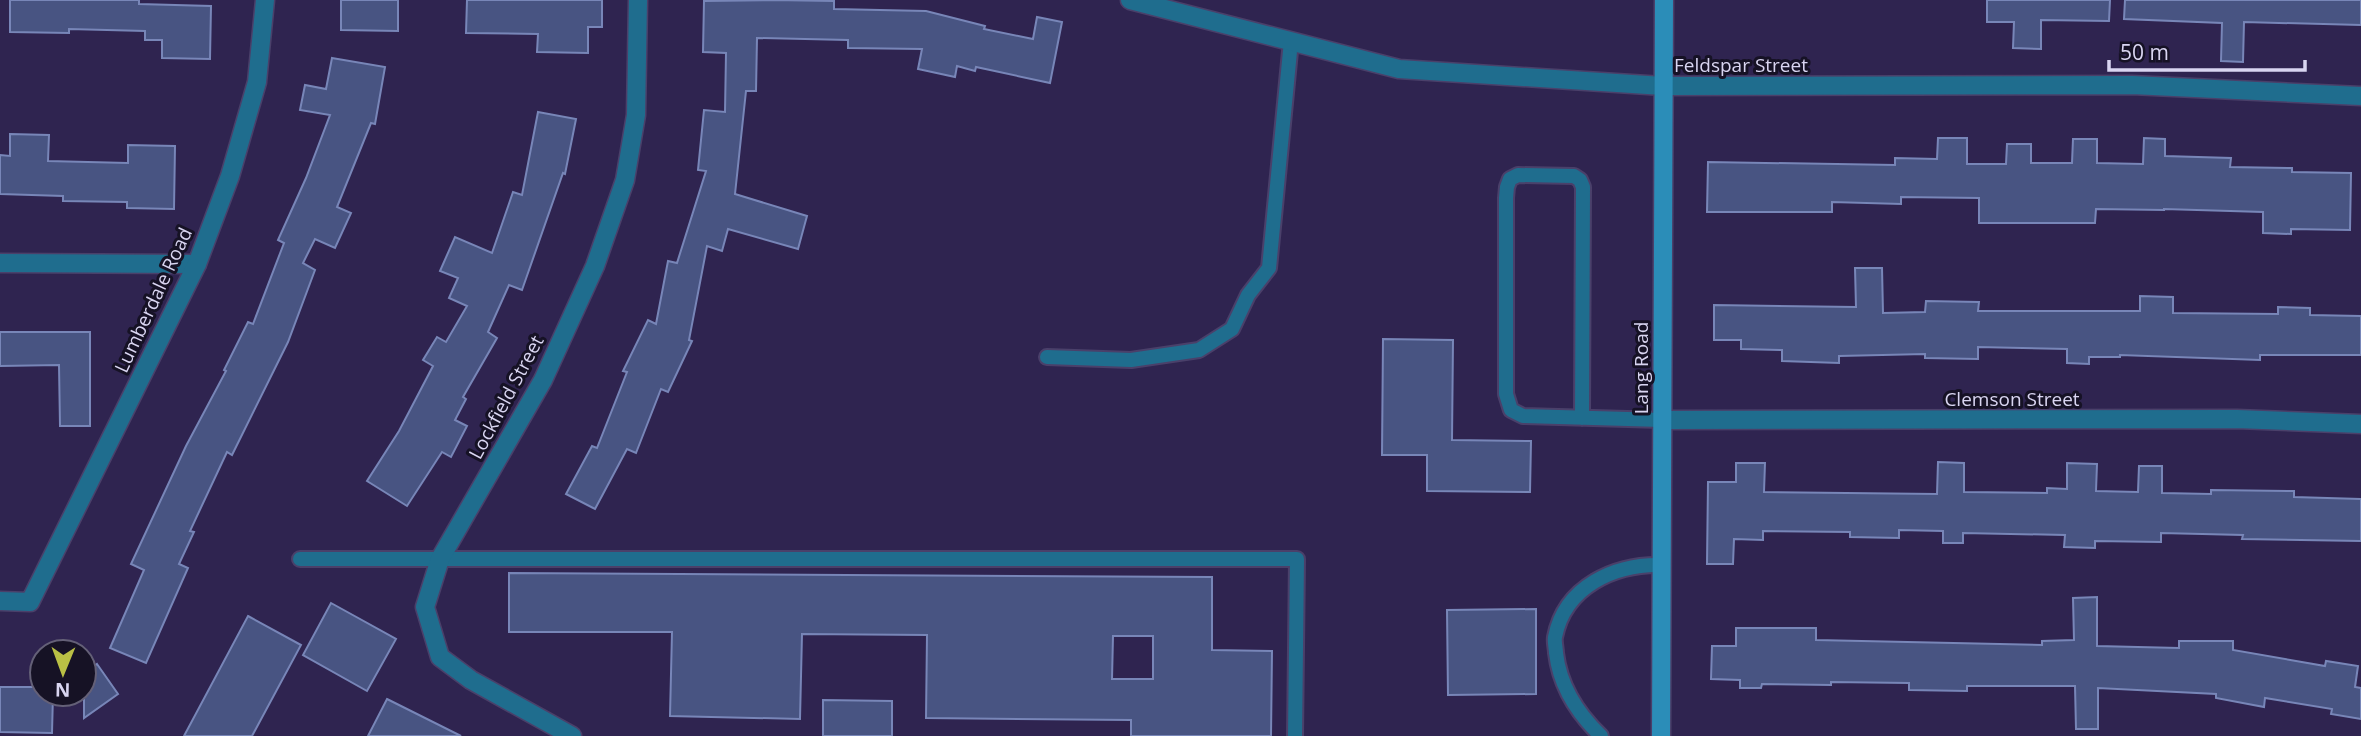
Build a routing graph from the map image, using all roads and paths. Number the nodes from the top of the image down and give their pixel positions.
1 (265, 0) edge
2 (638, 0) edge
3 (1130, 0) edge
4 (1664, 0) edge
5 (1291, 41) junction
6 (1663, 86) junction
7 (2361, 96) edge
8 (0, 263) edge
9 (197, 264) junction
10 (1047, 357) dead end
11 (1581, 418) junction
12 (1662, 420) junction
13 (2361, 424) edge
14 (300, 559) dead end
15 (440, 559) junction
16 (1661, 565) junction
17 (0, 601) edge
18 (572, 736) edge
19 (1295, 736) edge
20 (1601, 736) edge
21 (1661, 736) edge

1 - 9 street, Lumberdale Road
2 - 15 street, Lockfield Street
3 - 5 street, Feldspar Street
4 - 6 street, Lang Road
5 - 6 street, Feldspar Street
5 - 10 lane
6 - 7 street, Feldspar Street
6 - 12 street, Lang Road
8 - 9 street
9 - 17 street, Lumberdale Road
11 - 11 lane
11 - 12 lane
12 - 13 street, Clemson Street
12 - 16 street, Lang Road
14 - 15 lane
15 - 18 street, Lockfield Street
15 - 19 lane
16 - 20 lane
16 - 21 street, Lang Road

